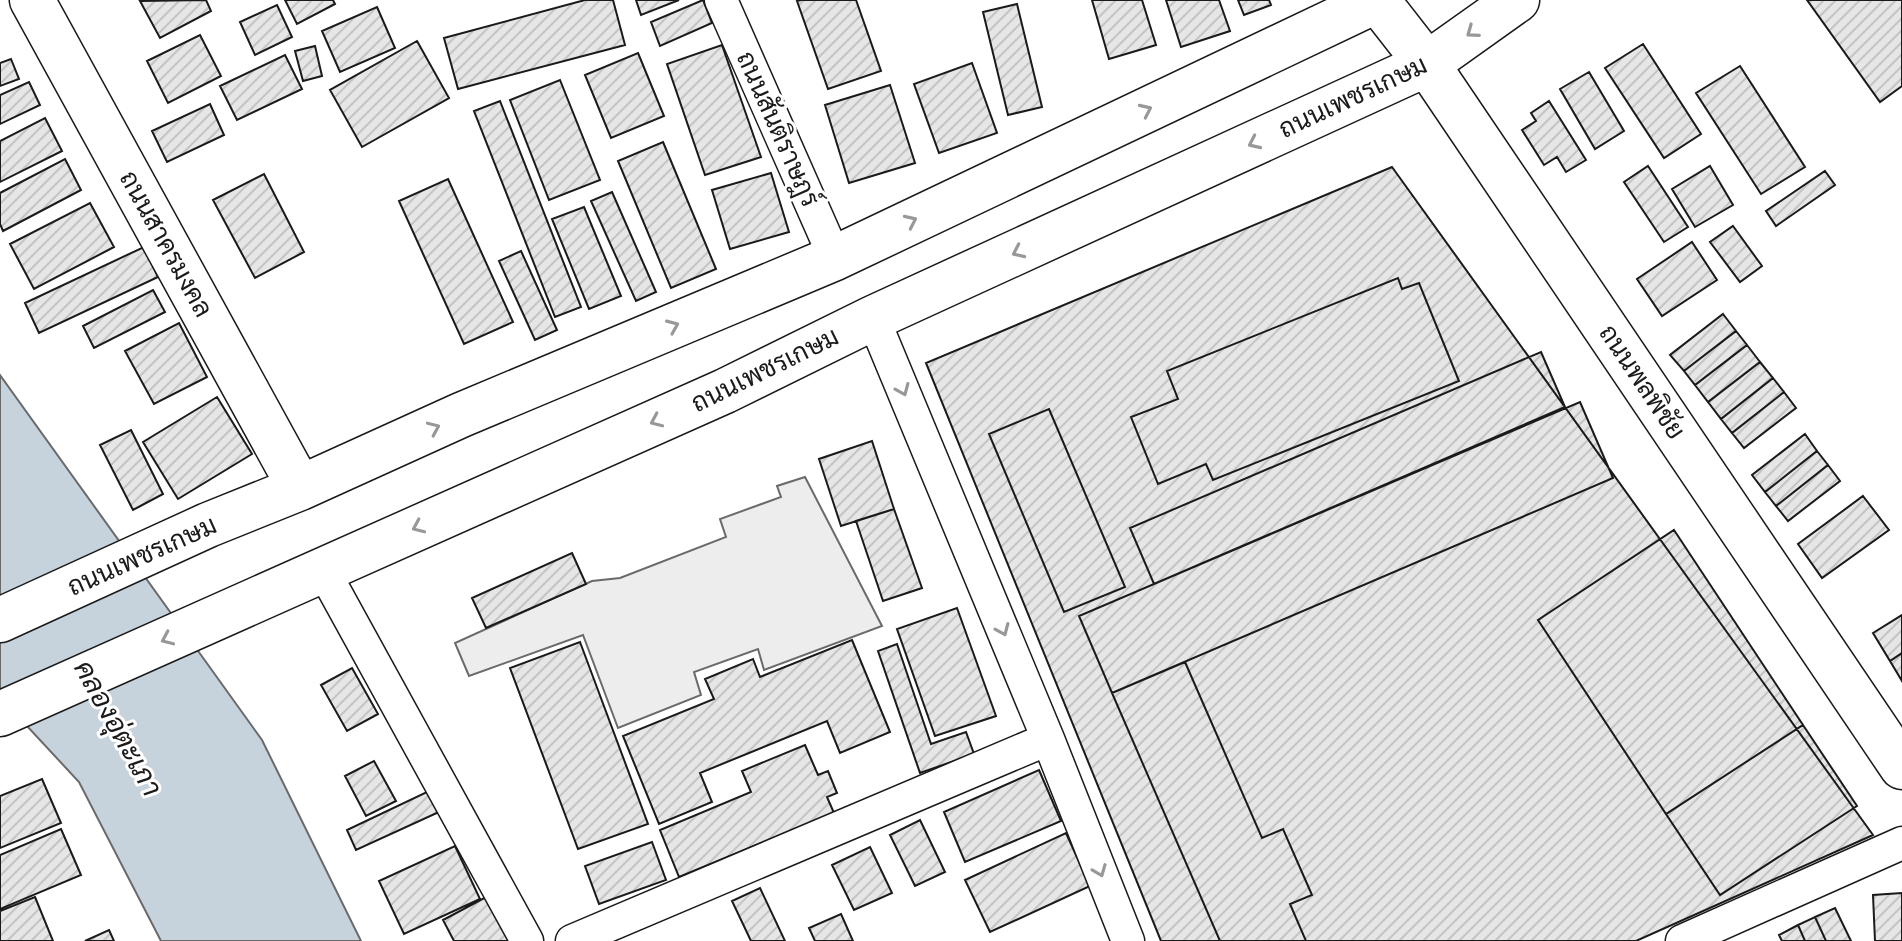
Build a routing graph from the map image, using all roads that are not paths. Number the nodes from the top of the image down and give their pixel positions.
1 (32, 0) edge
2 (721, 0) edge
3 (1378, 0) edge
4 (1517, 0) edge
5 (1427, 64) junction
6 (835, 258) junction
7 (873, 318) junction
8 (300, 488) junction
9 (323, 570) junction
10 (0, 620) edge
11 (0, 714) edge
12 (1048, 739) junction
13 (1902, 767) edge
14 (1902, 843) edge
15 (527, 941) edge
16 (572, 941) edge
17 (1128, 941) edge
18 (1682, 941) edge

1 - 8 main road, ถนนสาครมงคล
2 - 6 street, ถนนสันติราษฎร์
3 - 5 main road, ถนนพลพิชัย
6 -> 3 main road, ถนนเพชรเกษม
4 -> 5 main road, ถนนเพชรเกษม
5 -> 7 main road, ถนนเพชรเกษม
5 - 13 main road, ถนนพลพิชัย
8 -> 6 main road, ถนนเพชรเกษม
7 -> 9 main road, ถนนเพชรเกษม
7 -> 12 street
8 - 10 main road, ถนนเพชรเกษม
9 -> 11 main road, ถนนเพชรเกษม
9 - 15 street
12 - 16 street
12 -> 17 street
14 - 18 street

